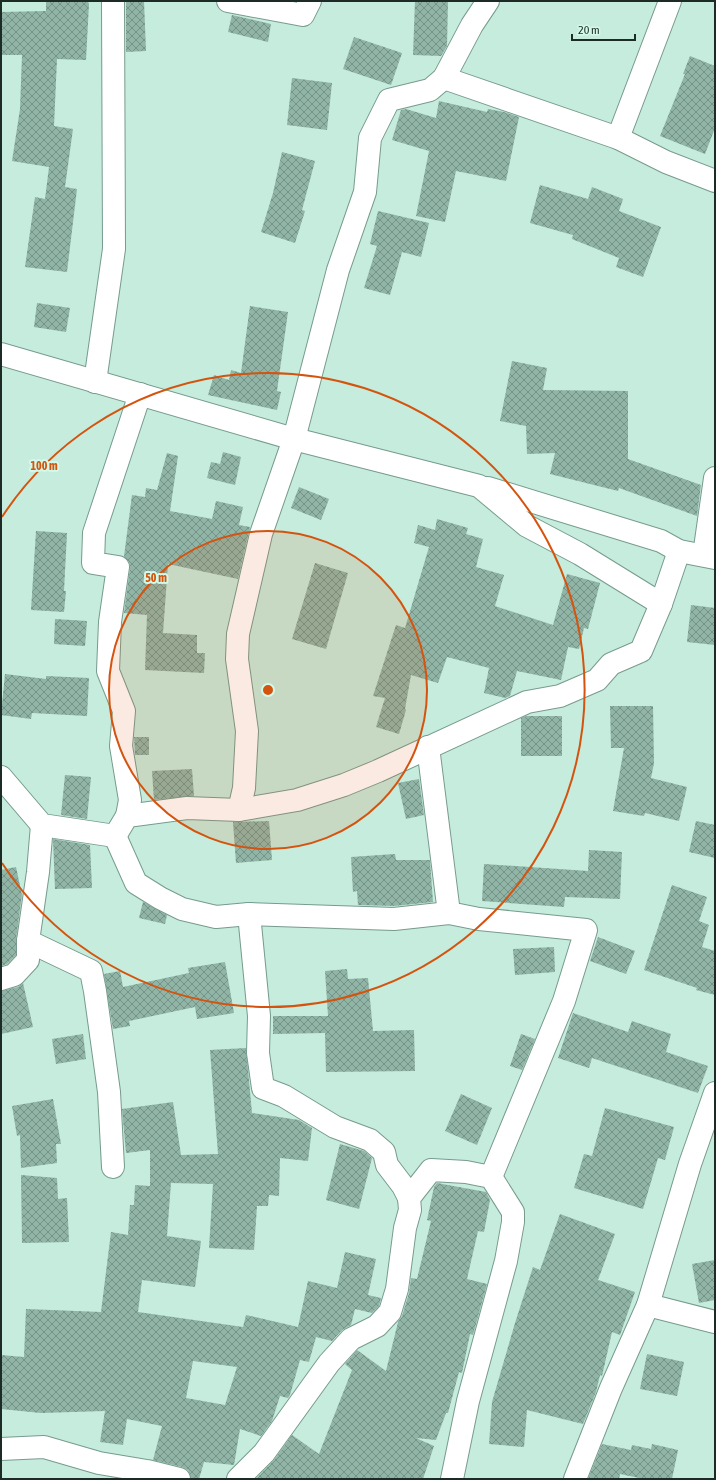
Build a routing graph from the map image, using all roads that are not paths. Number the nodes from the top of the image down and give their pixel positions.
1 (113, 1) edge
2 (228, 1) edge
3 (310, 1) edge
4 (488, 1) edge
5 (670, 1) edge
6 (444, 78) junction
7 (618, 138) junction
8 (715, 181) edge
9 (1, 354) edge
10 (95, 382) junction
11 (140, 394) junction
12 (294, 439) junction
13 (715, 478) edge
14 (479, 486) junction
15 (679, 550) junction
16 (710, 557) edge
17 (661, 604) junction
18 (428, 747) junction
19 (1, 777) edge
20 (11, 801) edge
21 (239, 810) junction
22 (127, 816) junction
23 (42, 824) junction
24 (115, 836) junction
25 (450, 913) junction
26 (249, 914) junction
27 (28, 940) junction
28 (1, 979) edge
29 (715, 1093) edge
30 (113, 1167) dead end
31 (491, 1177) junction
32 (409, 1198) junction
33 (648, 1305) junction
34 (715, 1322) edge
35 (1, 1449) edge
36 (179, 1479) edge
37 (238, 1479) edge
38 (452, 1479) edge
39 (575, 1479) edge

1 - 10 street
2 - 3 street
4 - 6 street
5 - 7 street
6 - 7 street
6 - 12 street
7 - 8 street
9 - 10 street
10 - 11 street
11 - 12 street
11 - 22 street
12 - 14 street
12 - 21 street
13 - 16 street
14 - 15 street
14 - 17 street
15 - 16 street
15 - 17 street
17 - 18 street
18 - 21 street
18 - 25 street
19 - 20 street
20 - 23 street
21 - 22 street
22 - 24 street
23 - 24 street
23 - 27 street
24 - 26 street
25 - 26 street
25 - 31 street
26 - 32 street
27 - 28 street
27 - 30 street
29 - 33 street
31 - 32 street
31 - 38 street
32 - 37 street
33 - 34 street
33 - 39 street
35 - 36 street

